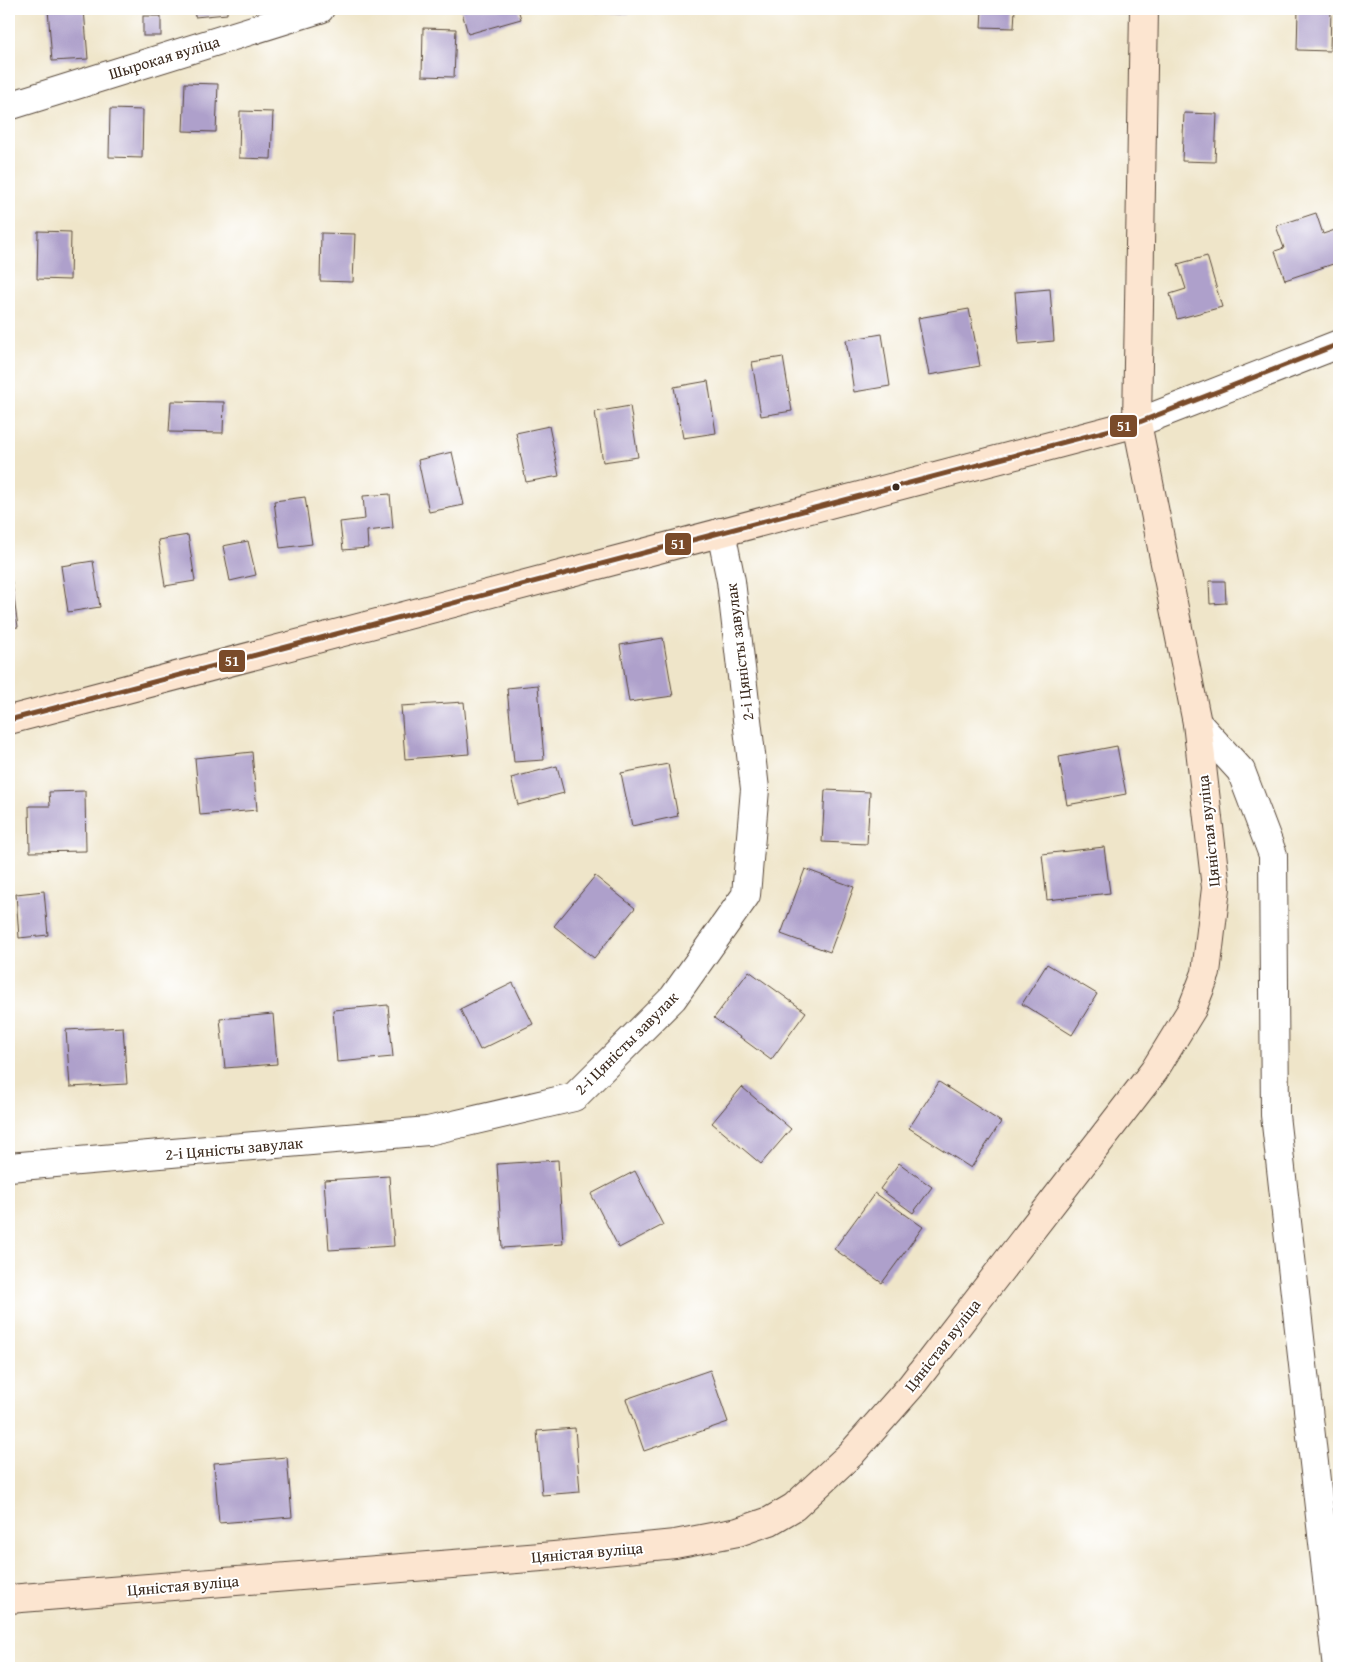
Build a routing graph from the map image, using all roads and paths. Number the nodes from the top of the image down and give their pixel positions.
1 (320, 9) edge
2 (1144, 9) edge
3 (9, 106) edge
4 (1339, 344) edge
5 (1138, 423) junction
6 (721, 532) junction
7 (9, 720) edge
8 (1197, 723) junction
9 (9, 1167) edge
10 (9, 1599) edge
11 (1337, 1668) edge

1 - 3 street, Шырокая вуліца
2 - 5 street, Цяністая вуліца
4 - 5 street
5 - 6 street
5 - 8 street, Цяністая вуліца
6 - 7 street
6 - 9 street, 2-і Цяністы завулак
8 - 10 street, Цяністая вуліца
8 - 11 street

